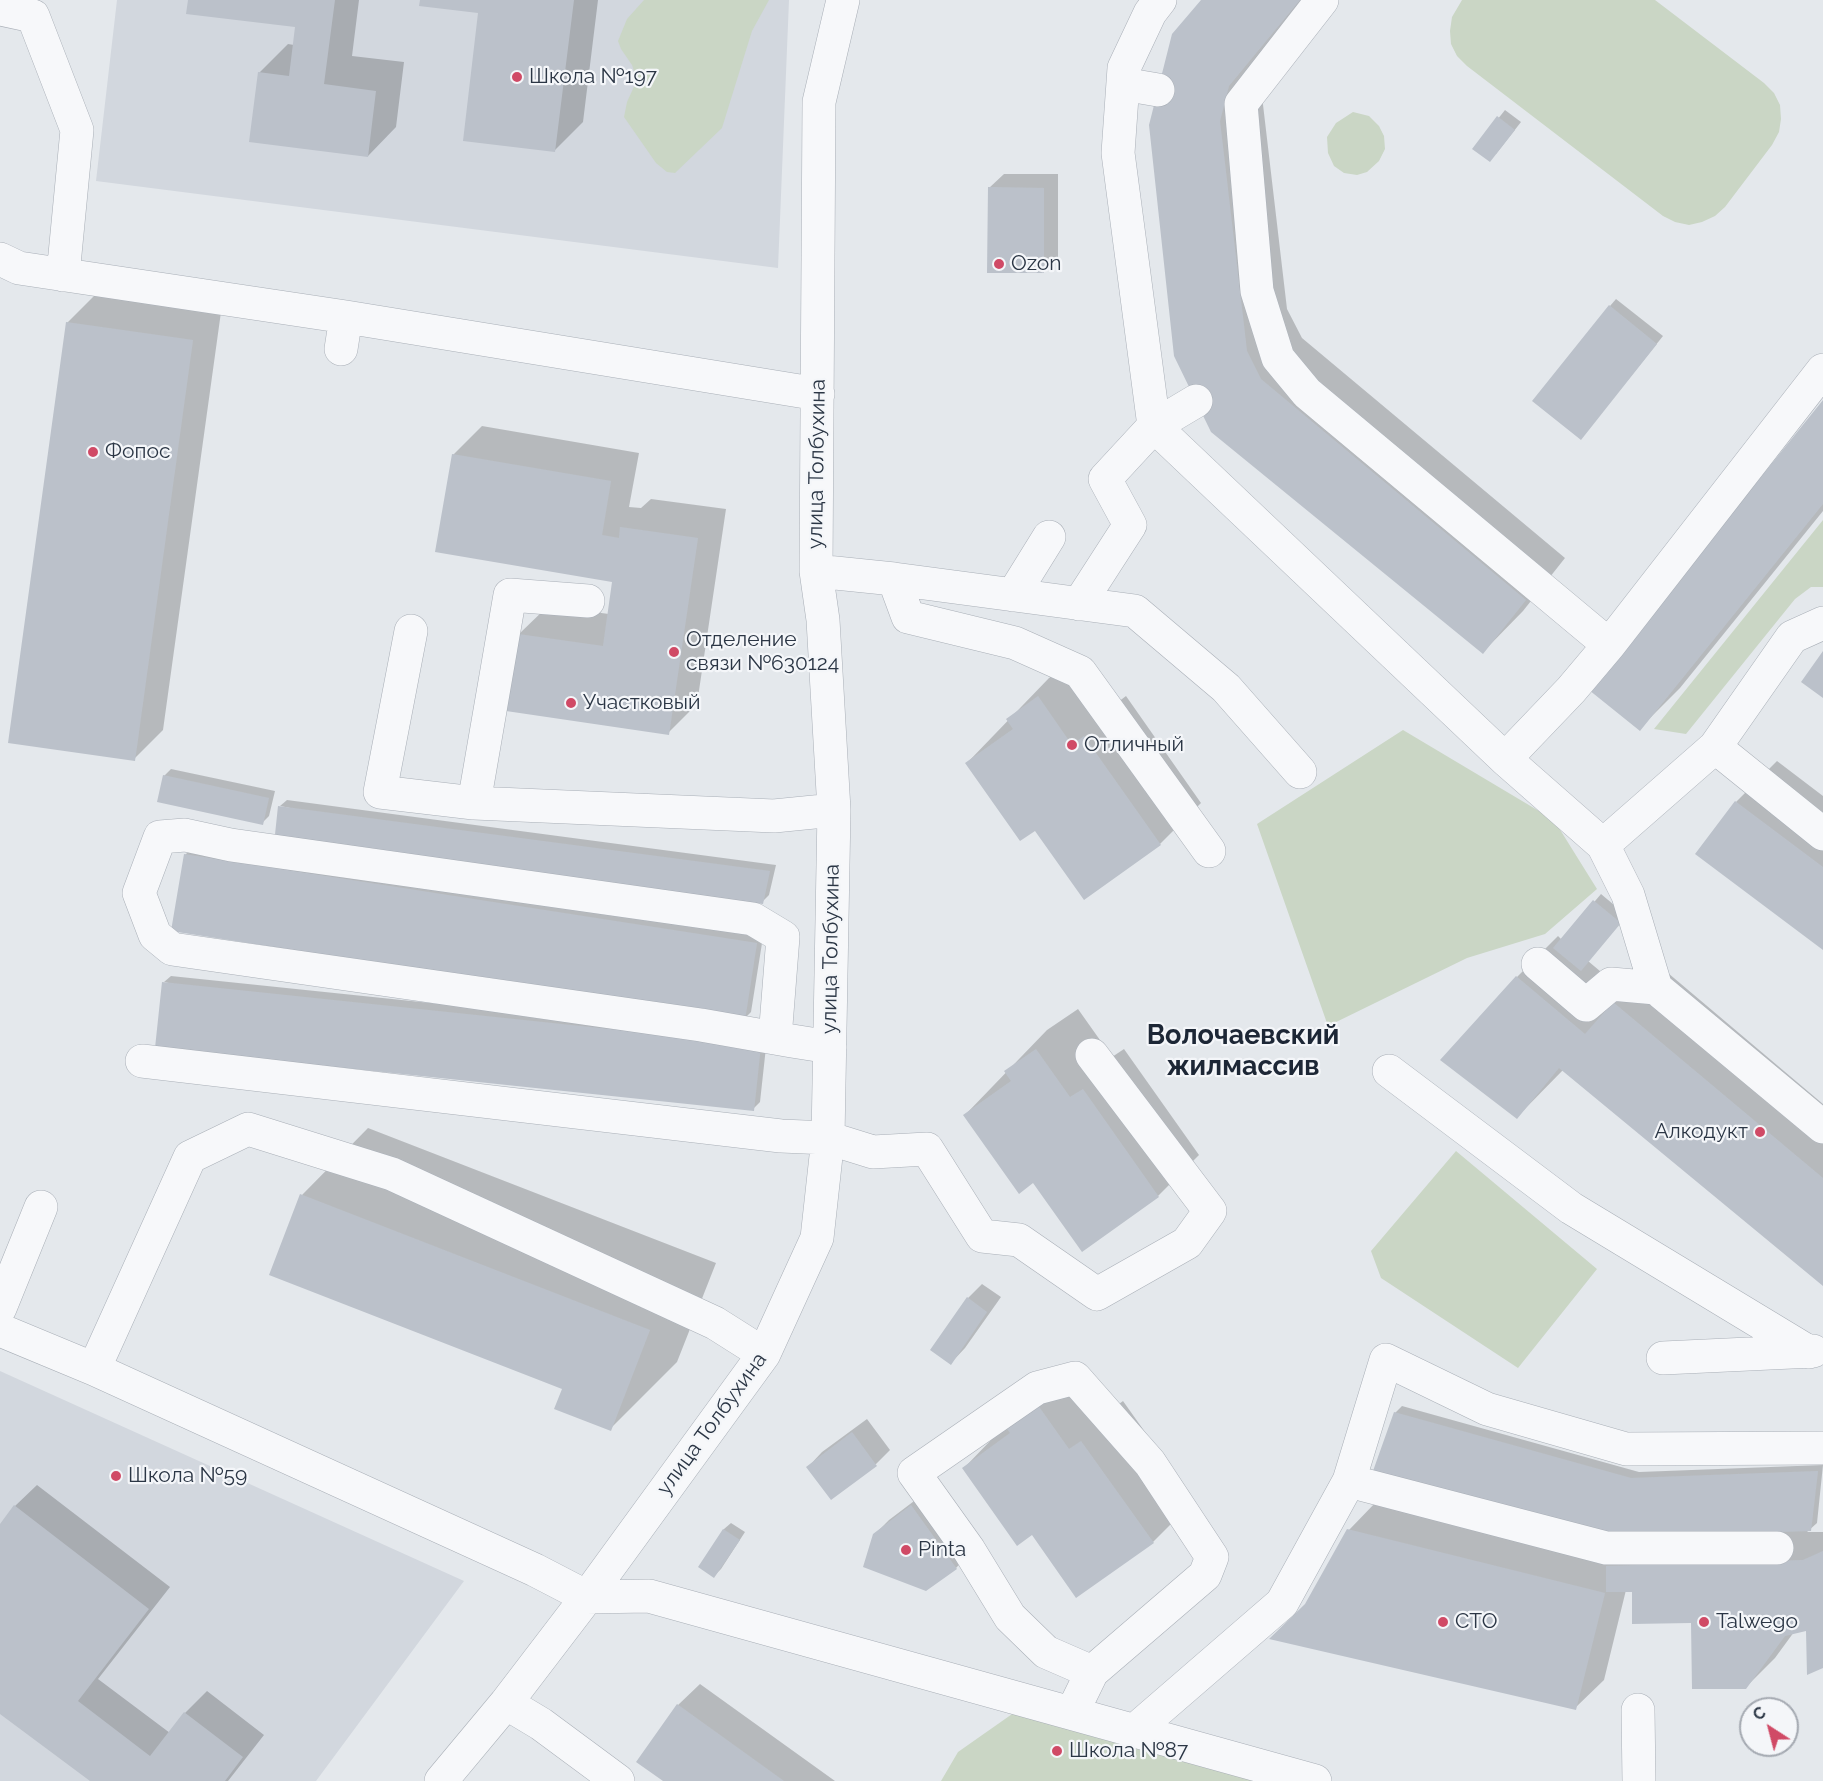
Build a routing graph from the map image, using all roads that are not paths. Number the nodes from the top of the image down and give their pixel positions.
1 (843, 0) edge
2 (1161, 0) edge
3 (1322, 0) edge
4 (0, 9) edge
5 (1123, 84) junction
6 (1158, 90) dead end
7 (0, 259) edge
8 (63, 275) junction
9 (346, 318) junction
10 (341, 349) dead end
11 (1823, 370) edge
12 (818, 394) junction
13 (1196, 400) dead end
14 (1154, 426) junction
15 (1049, 537) dead end
16 (816, 571) junction
17 (894, 579) junction
18 (1013, 595) junction
19 (588, 601) dead end
20 (1079, 604) junction
21 (1823, 623) edge
22 (411, 631) dead end
23 (1609, 645) junction
24 (1715, 747) junction
25 (1505, 759) junction
26 (1300, 772) dead end
27 (474, 803) junction
28 (834, 810) junction
29 (1823, 834) edge
30 (1603, 845) junction
31 (1209, 851) dead end
32 (1538, 964) dead end
33 (1656, 988) junction
34 (774, 1038) junction
35 (830, 1047) junction
36 (1092, 1055) dead end
37 (142, 1061) dead end
38 (1389, 1071) dead end
39 (1823, 1127) edge
40 (828, 1138) junction
41 (41, 1207) dead end
42 (0, 1308) edge
43 (0, 1330) edge
44 (1816, 1350) edge
45 (764, 1354) junction
46 (1663, 1358) dead end
47 (94, 1369) junction
48 (1823, 1448) edge
49 (1349, 1482) junction
50 (1777, 1548) dead end
51 (587, 1597) junction
52 (1092, 1672) junction
53 (506, 1702) junction
54 (1638, 1710) dead end
55 (1072, 1713) junction
56 (1134, 1731) junction
57 (441, 1781) edge
58 (618, 1781) edge
59 (1315, 1781) edge
60 (1639, 1781) edge

1 - 12 street, улица Толбухина
2 - 5 street
3 - 23 street
4 - 8 street
5 - 6 street
5 - 14 street
7 - 8 street
8 - 9 street
9 - 10 street
9 - 12 street
11 - 23 street
12 - 16 street, улица Толбухина
13 - 14 street
14 - 20 street
14 - 25 street
15 - 18 street
16 - 17 street
16 - 28 street, улица Толбухина
17 - 18 street
17 - 31 street
18 - 20 street
19 - 27 street
20 - 26 street
21 - 24 street
22 - 27 street
23 - 25 street
24 - 29 street
24 - 30 street
25 - 30 street
27 - 28 street
28 - 35 street, улица Толбухина
30 - 33 street
32 - 33 street
33 - 39 street
34 - 34 street
34 - 35 street
35 - 40 street, улица Толбухина
36 - 40 street
37 - 40 street
38 - 44 street
40 - 45 street, улица Толбухина
41 - 42 street
43 - 47 street
44 - 46 street
45 - 47 street
45 - 51 street, улица Толбухина
47 - 51 street
48 - 49 street
49 - 50 street
49 - 56 street
51 - 53 street, улица Толбухина
51 - 55 street
52 - 52 street
52 - 55 street
53 - 57 street, улица Толбухина
53 - 58 street
54 - 60 street
55 - 56 street
56 - 59 street

